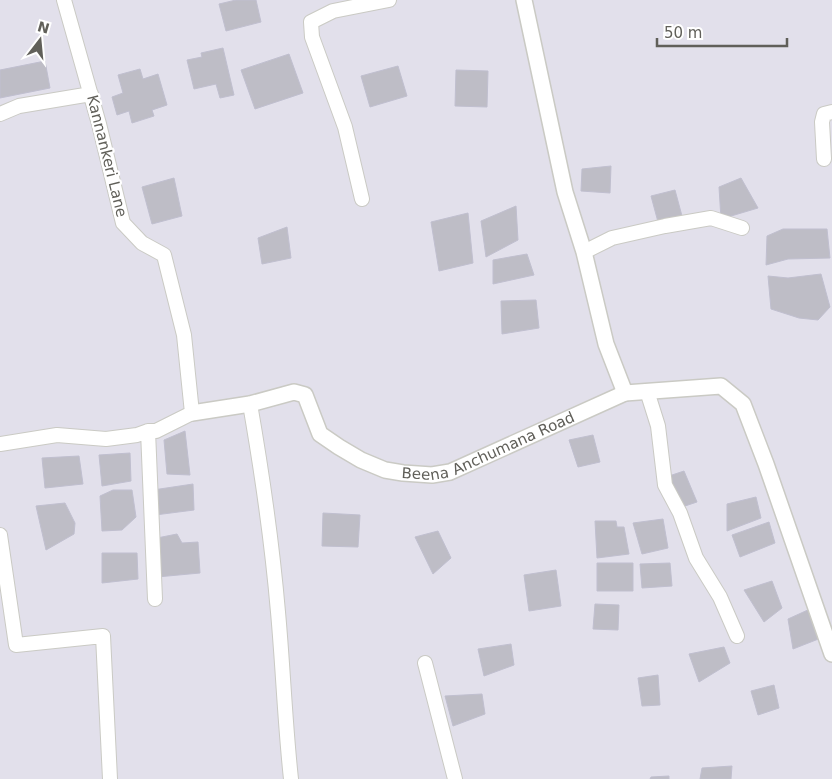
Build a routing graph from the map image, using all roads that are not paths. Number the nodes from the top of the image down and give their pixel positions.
1 (64, 0) edge
2 (389, 0) edge
3 (524, 0) edge
4 (91, 94) junction
5 (832, 112) edge
6 (0, 114) edge
7 (824, 159) dead end
8 (362, 199) dead end
9 (742, 228) dead end
10 (584, 252) junction
11 (647, 391) junction
12 (625, 393) junction
13 (250, 404) junction
14 (192, 413) junction
15 (148, 431) junction
16 (0, 444) edge
17 (0, 535) edge
18 (155, 599) dead end
19 (737, 636) dead end
20 (832, 654) edge
21 (425, 663) dead end
22 (110, 779) edge
23 (292, 779) edge
24 (455, 779) edge

1 - 4 street, Kannankeri Lane
2 - 8 street
3 - 10 street
4 - 6 street
4 - 14 street, Kannankeri Lane
5 - 7 street
9 - 10 street
10 - 12 street
11 - 12 street, Beena Anchumana Road
11 - 19 street
11 - 20 street, Beena Anchumana Road
12 - 13 street, Beena Anchumana Road
13 - 14 street, Beena Anchumana Road
13 - 23 street
14 - 15 street, Beena Anchumana Road
15 - 16 street, Beena Anchumana Road
15 - 18 street
17 - 22 street
21 - 24 street

